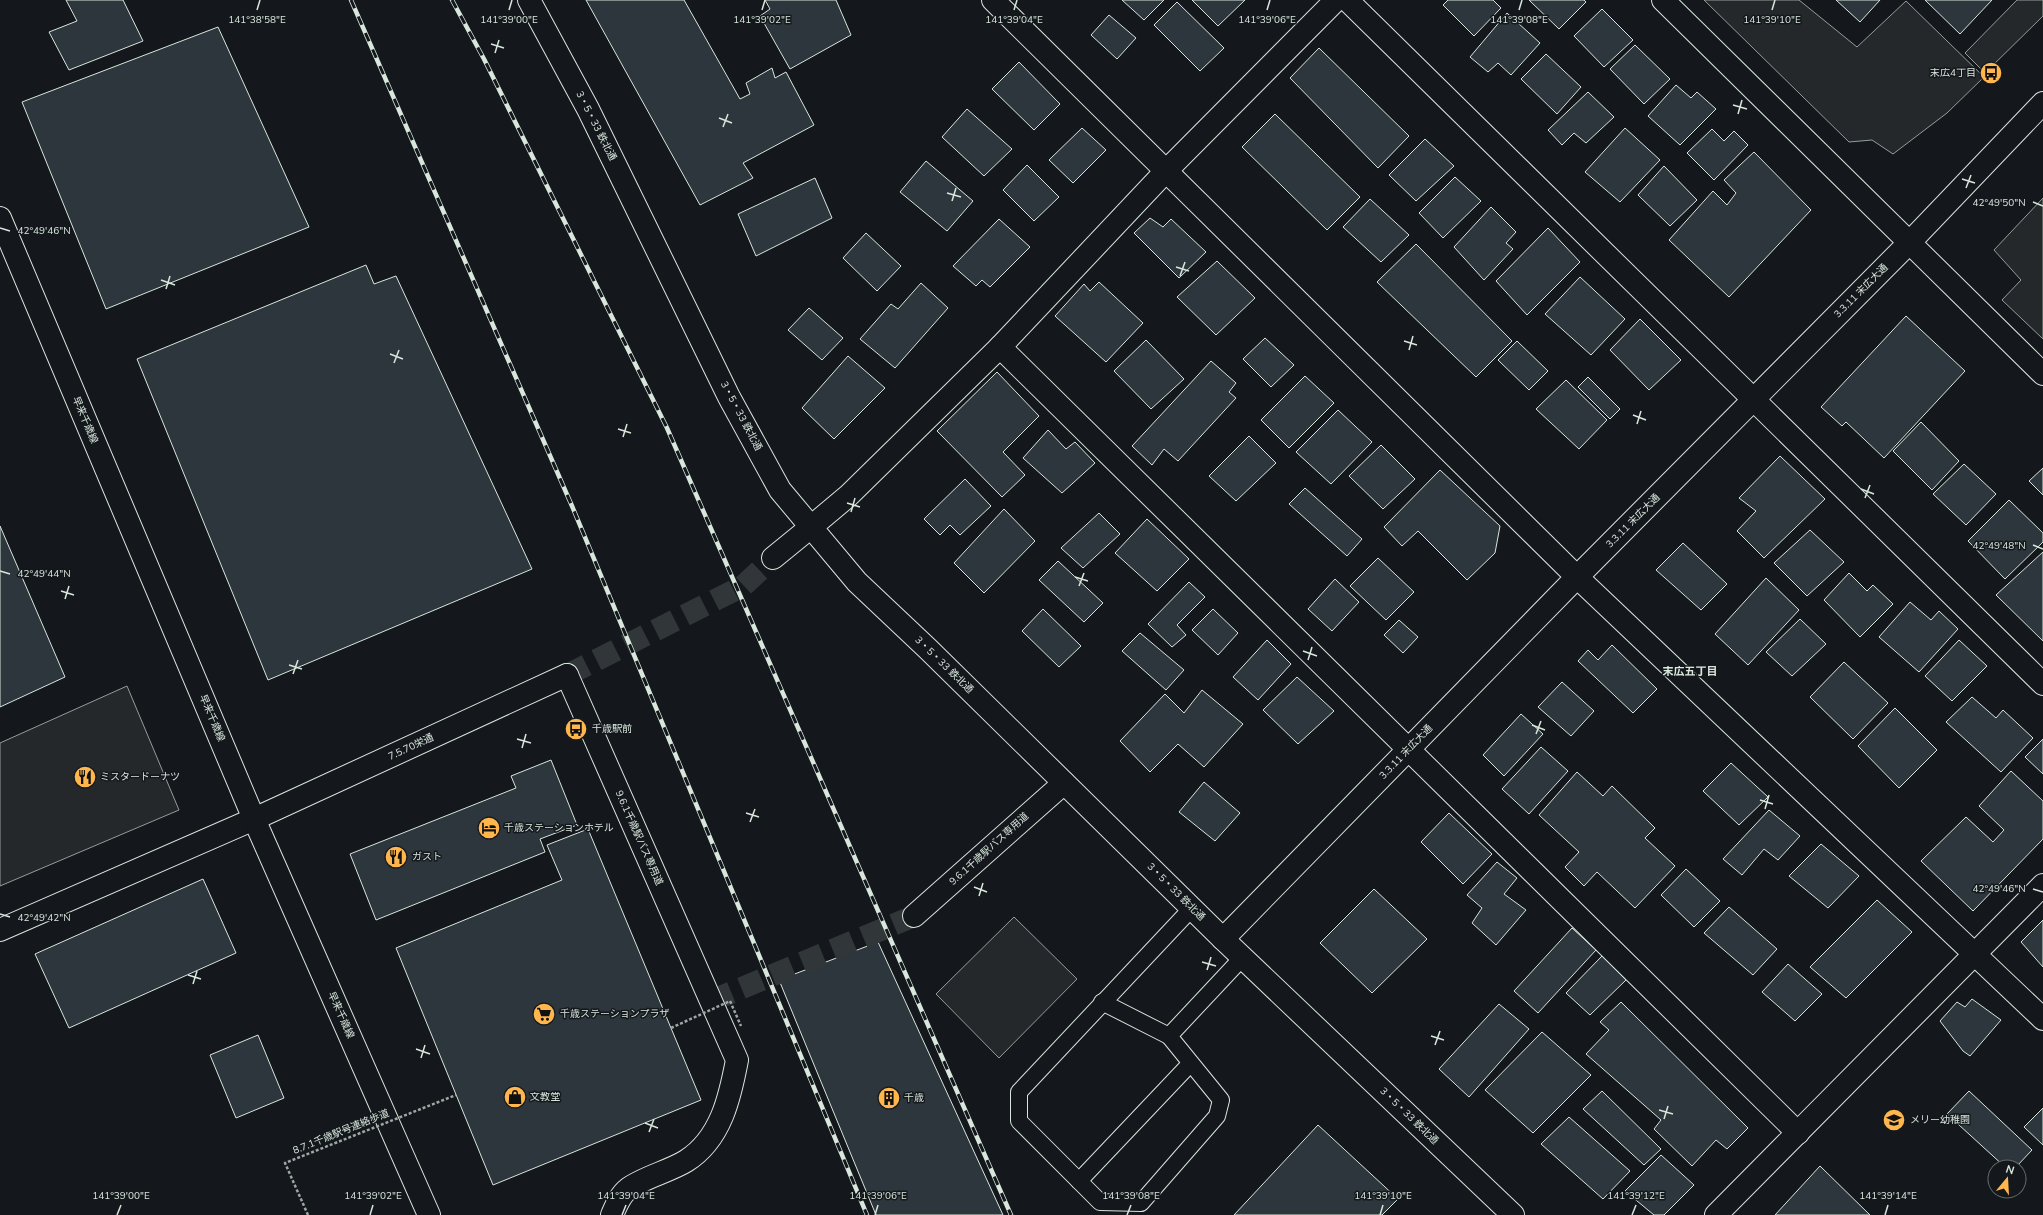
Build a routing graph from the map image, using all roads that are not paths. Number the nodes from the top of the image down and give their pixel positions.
1 (529, 0) edge
2 (994, 0) edge
3 (1336, 0) edge
4 (1347, 0) edge
5 (1663, 0) edge
6 (2043, 103) edge
7 (1166, 171) junction
8 (0, 218) edge
9 (1909, 242) junction
10 (1000, 347) junction
11 (2043, 374) edge
12 (1753, 399) junction
13 (811, 527) junction
14 (773, 558) tunnel mouth
15 (1577, 577) junction
16 (568, 675) joint
17 (2043, 684) edge
18 (1408, 749) junction
19 (1064, 783) junction
20 (254, 819) junction
21 (2043, 886) edge
22 (1192, 908) junction
23 (914, 916) tunnel mouth
24 (0, 930) edge
25 (1223, 939) junction
26 (1974, 954) junction
27 (1243, 957) junction
28 (1102, 1002) junction
29 (2043, 1020) edge
30 (1169, 1036) junction
31 (1190, 1064) junction
32 (1798, 1133) junction
33 (1079, 1181) junction
34 (429, 1215) edge
35 (612, 1215) edge
36 (1513, 1215) edge
37 (1716, 1215) edge

1 - 13 street, 3・5・33 鉄北通
2 - 7 street
3 - 7 street
4 - 12 street
5 - 9 street
6 - 9 street, 3.3.11 末広大通
7 - 10 street
7 - 15 street
8 - 20 street, 早来千歳線
9 - 11 street
9 - 12 street, 3.3.11 末広大通
10 - 13 street
10 - 18 street
12 - 15 street, 3.3.11 末広大通
12 - 17 street
13 - 14 street
13 - 19 street, 3・5・33 鉄北通
15 - 18 street, 3.3.11 末広大通
15 - 26 street
16 - 20 street, 7.5.70栄通
16 - 35 street, 9.6.1千歳駅バス専用道
18 - 25 street, 3.3.11 末広大通
18 - 32 street
19 - 22 street, 3・5・33 鉄北通
19 - 23 street, 9.6.1千歳駅バス専用道
20 - 24 street, 7.5.70栄通
20 - 34 street, 早来千歳線
21 - 26 street
22 - 25 street, 3・5・33 鉄北通
22 - 28 lane
25 - 27 street, 3・5・33 鉄北通
26 - 29 street
26 - 32 street
27 - 30 lane
27 - 36 street, 3・5・33 鉄北通
28 - 30 lane
28 - 33 lane
30 - 31 lane
31 - 33 lane
31 - 33 lane
32 - 37 street

